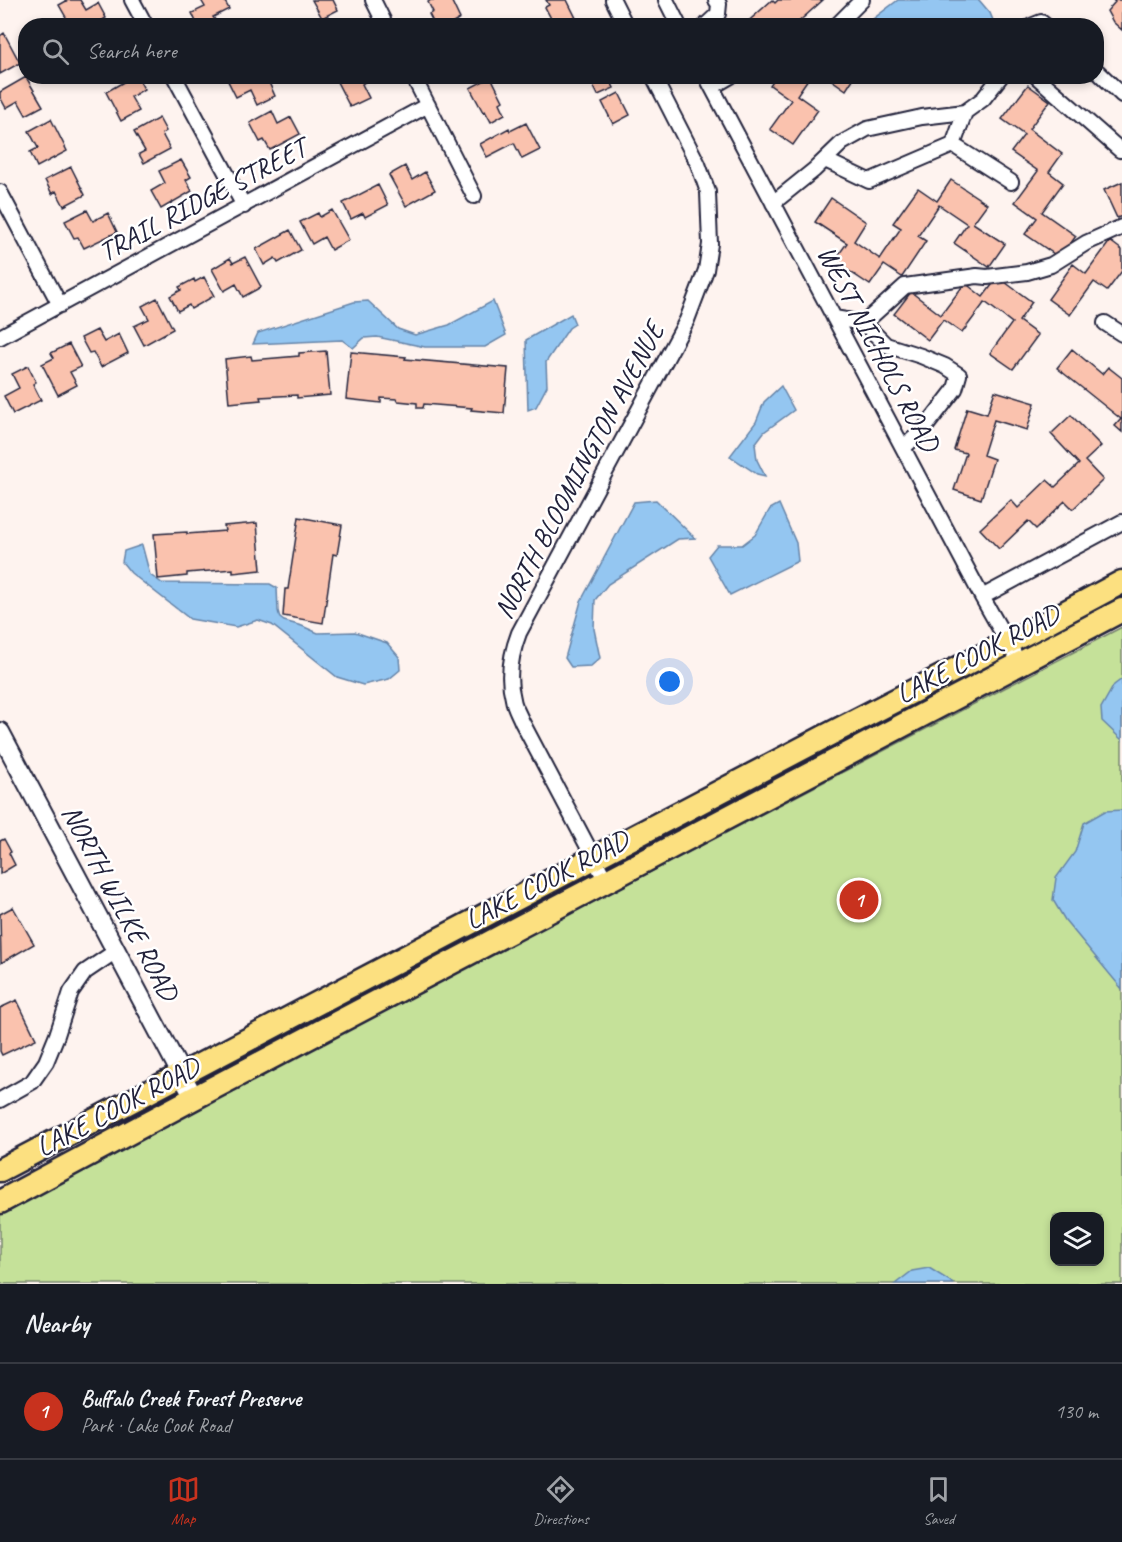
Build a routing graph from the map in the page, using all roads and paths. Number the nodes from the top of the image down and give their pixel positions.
1 (132, 0) edge
2 (373, 0) edge
3 (613, 0) edge
4 (666, 0) edge
5 (716, 0) edge
6 (862, 0) edge
7 (847, 6) edge
8 (142, 18) edge
9 (382, 18) edge
10 (622, 18) edge
11 (675, 18) edge
12 (714, 18) edge
13 (1104, 78) edge
14 (178, 84) edge
15 (417, 84) edge
16 (657, 84) edge
17 (710, 84) edge
18 (995, 84) edge
19 (1045, 84) edge
20 (1122, 95) edge
21 (428, 105) junction
22 (965, 112) junction
23 (953, 145) junction
24 (1122, 150) edge
25 (825, 160) junction
26 (1011, 182) dead end
27 (0, 192) edge
28 (474, 196) dead end
29 (773, 203) junction
30 (244, 206) junction
31 (1122, 226) edge
32 (60, 305) junction
33 (834, 318) junction
34 (864, 323) junction
35 (1105, 323) dead end
36 (1122, 334) edge
37 (0, 337) edge
38 (903, 447) junction
39 (1122, 522) edge
40 (1122, 582) edge
41 (982, 597) junction
42 (1122, 610) edge
43 (1007, 643) junction
44 (1020, 664) junction
45 (0, 732) edge
46 (594, 858) junction
47 (606, 881) junction
48 (116, 951) junction
49 (182, 1074) junction
50 (194, 1098) junction
51 (0, 1100) edge
52 (0, 1170) edge
53 (0, 1202) edge

1 - 8 street
2 - 9 street
3 - 10 street
4 - 11 street
5 - 12 street
6 - 7 street
13 - 20 street
14 - 30 street
15 - 21 street
16 - 46 street, NORTH BLOOMINGTON AVENUE
17 - 29 street, WEST NICHOLS ROAD
18 - 22 street
19 - 24 street
21 - 28 street
21 - 30 street, TRAIL RIDGE STREET
22 - 23 street
22 - 25 street
23 - 25 street
23 - 26 street
25 - 29 street
27 - 32 street
29 - 33 street, WEST NICHOLS ROAD
30 - 32 street, TRAIL RIDGE STREET
31 - 34 street
32 - 37 street, TRAIL RIDGE STREET
33 - 34 street
33 - 38 street, WEST NICHOLS ROAD
34 - 38 street
35 - 36 street
38 - 41 street, WEST NICHOLS ROAD
39 - 41 street
40 - 43 main road, LAKE COOK ROAD
41 - 43 street, WEST NICHOLS ROAD
42 - 44 main road, LAKE COOK ROAD
43 - 44 street, WEST NICHOLS ROAD
43 - 46 main road, LAKE COOK ROAD
44 - 47 main road, LAKE COOK ROAD
45 - 48 street, NORTH WILKE ROAD
46 - 47 street, NORTH BLOOMINGTON AVENUE
46 - 49 main road, LAKE COOK ROAD
47 - 50 main road, LAKE COOK ROAD
48 - 49 street, NORTH WILKE ROAD
48 - 51 street
49 - 50 street, NORTH WILKE ROAD
49 - 52 main road, LAKE COOK ROAD
50 - 53 main road, LAKE COOK ROAD

